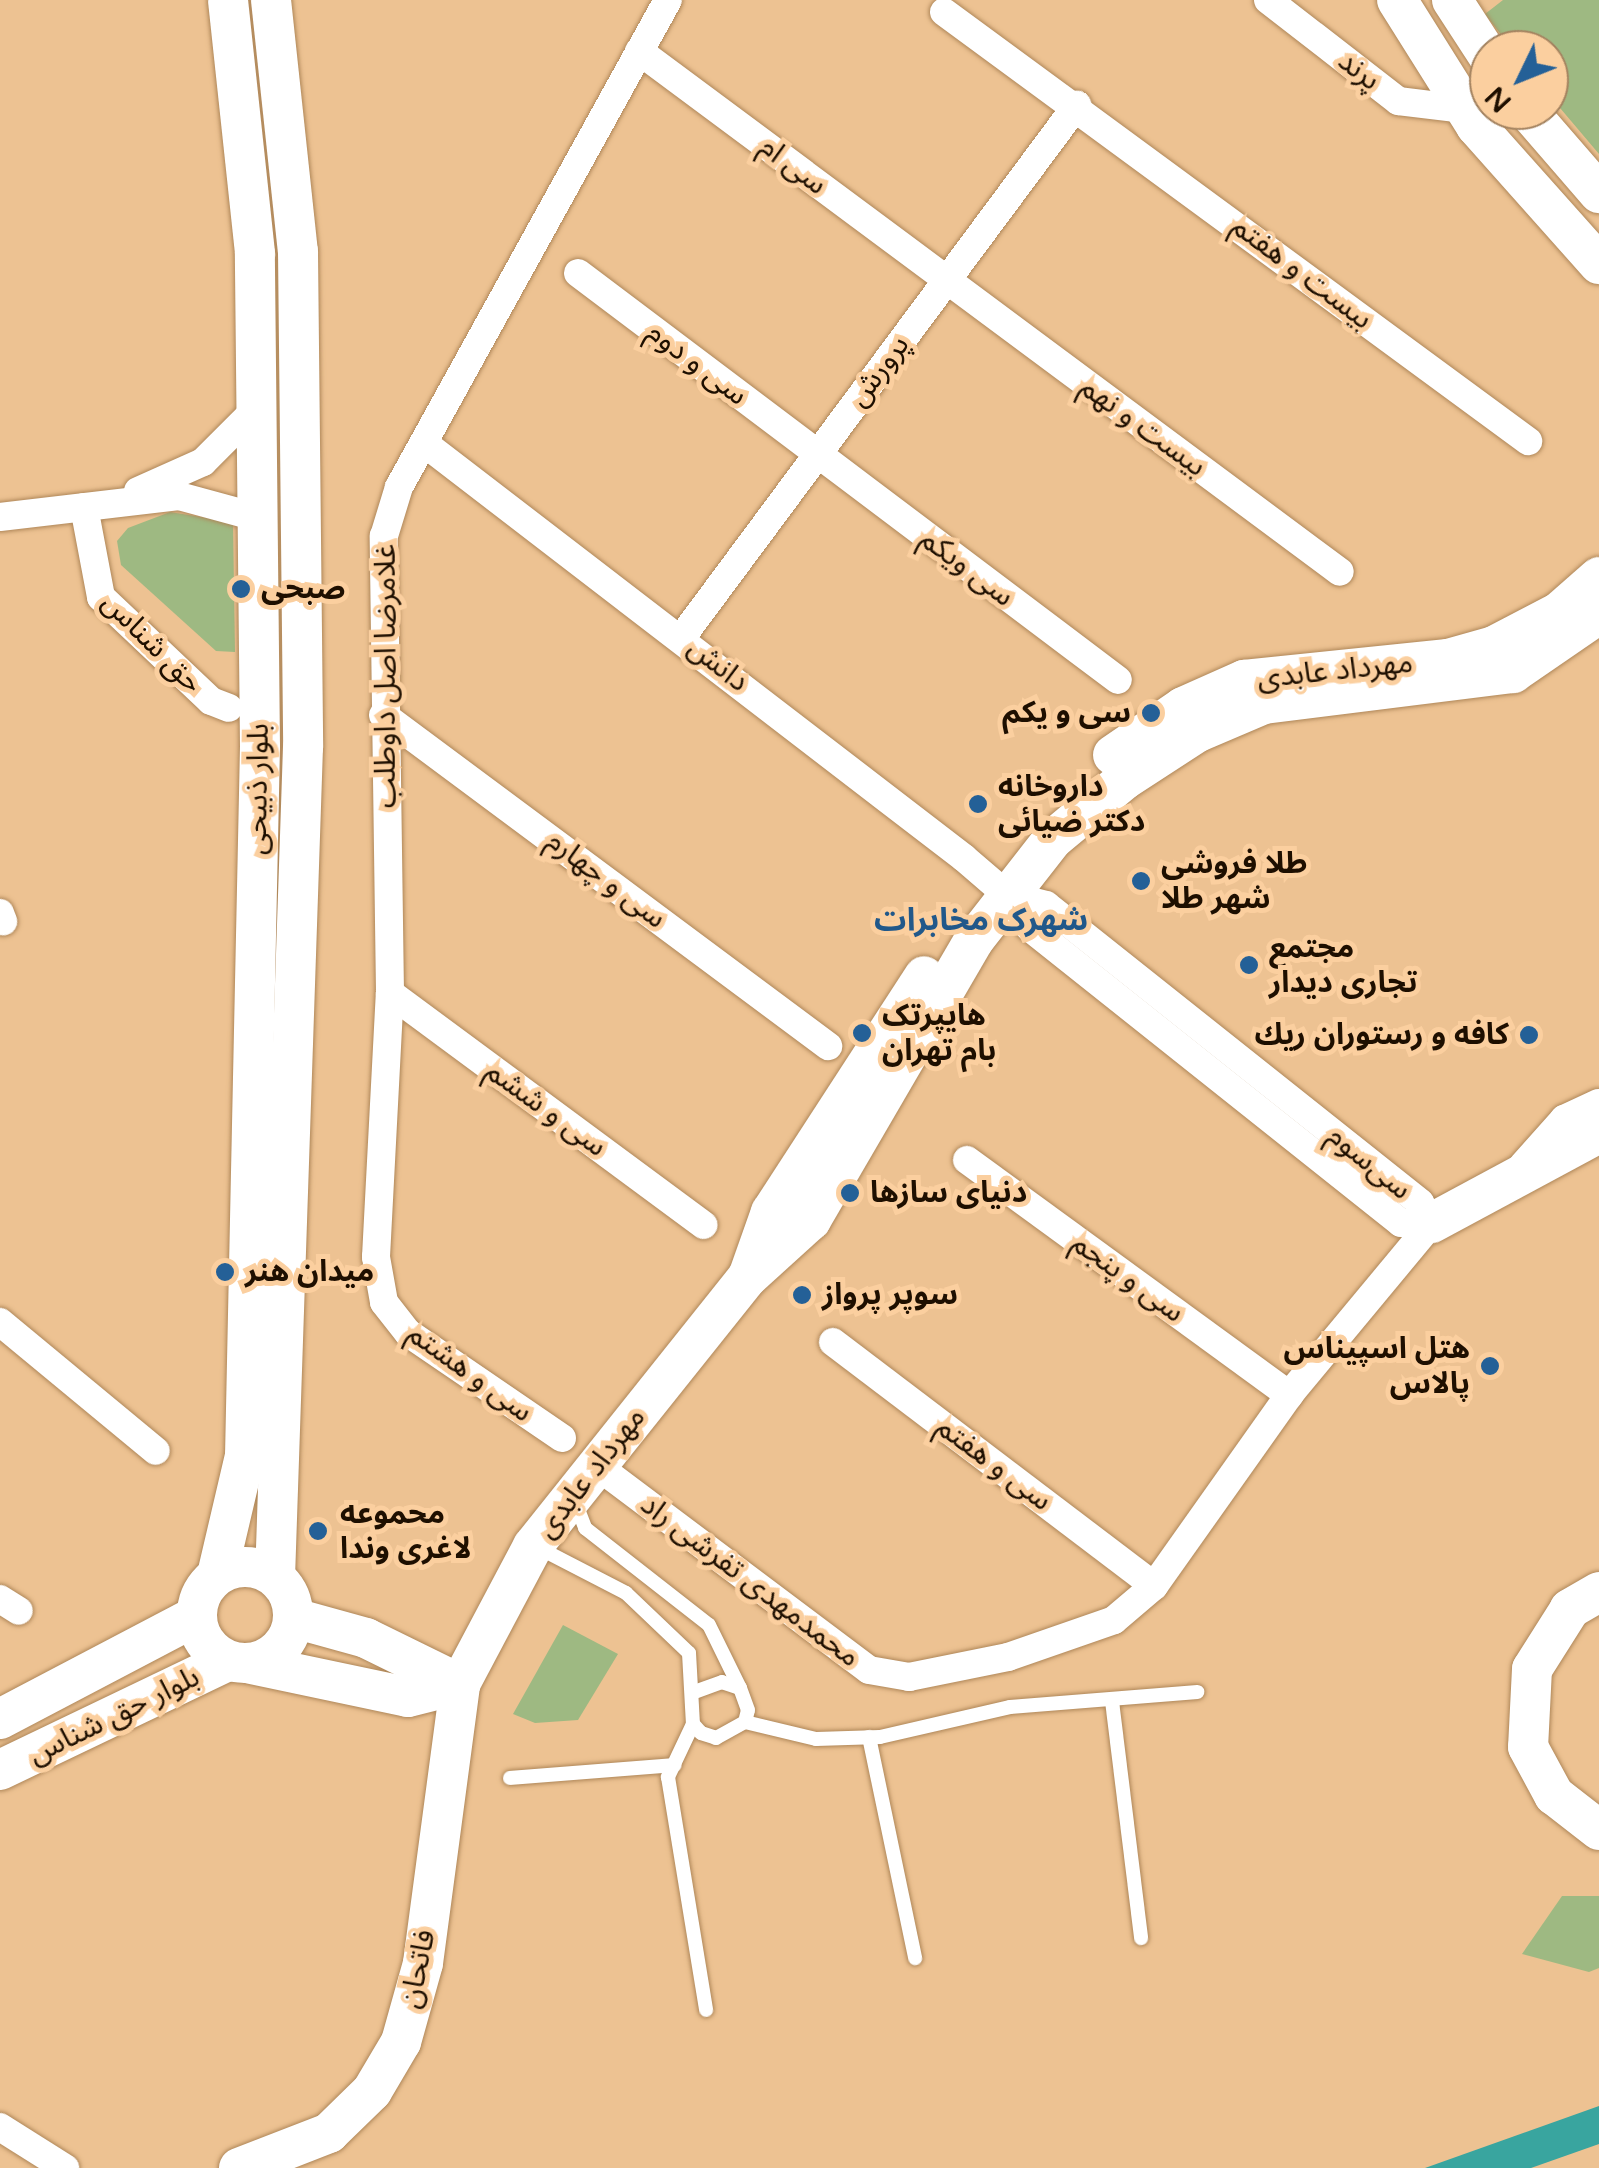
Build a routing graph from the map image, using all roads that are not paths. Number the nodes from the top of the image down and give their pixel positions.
1 (228, 0) edge
2 (271, 0) edge
3 (668, 0) edge
4 (1268, 0) edge
5 (1397, 0) edge
6 (1457, 2) edge
7 (944, 12) dead end
8 (1473, 30) edge
9 (639, 51) junction
10 (1077, 105) junction
11 (1463, 108) junction
12 (1545, 130) edge
13 (1599, 192) edge
14 (1599, 264) edge
15 (578, 273) dead end
16 (946, 281) junction
17 (255, 410) junction
18 (1528, 441) dead end
19 (424, 443) junction
20 (817, 456) junction
21 (84, 507) junction
22 (0, 517) edge
23 (256, 517) junction
24 (1340, 572) dead end
25 (1599, 577) edge
26 (1599, 614) edge
27 (682, 637) junction
28 (1118, 680) dead end
29 (228, 708) dead end
30 (383, 715) junction
31 (998, 886) junction
32 (390, 994) junction
33 (828, 1046) dead end
34 (1599, 1103) edge
35 (1599, 1134) edge
36 (967, 1160) dead end
37 (1508, 1181) junction
38 (1432, 1223) junction
39 (703, 1225) dead end
40 (384, 1302) joint
41 (0, 1322) edge
42 (833, 1342) dead end
43 (1289, 1395) junction
44 (562, 1438) dead end
45 (156, 1452) dead end
46 (584, 1479) junction
47 (533, 1546) junction
48 (216, 1575) junction
49 (275, 1576) junction
50 (1154, 1586) junction
51 (1599, 1592) edge
52 (196, 1616) junction
53 (294, 1618) junction
54 (239, 1662) junction
55 (460, 1684) junction
56 (740, 1688) junction
57 (695, 1692) junction
58 (1197, 1692) dead end
59 (1112, 1702) junction
60 (0, 1720) edge
61 (745, 1722) junction
62 (693, 1724) junction
63 (869, 1737) junction
64 (674, 1765) junction
65 (0, 1770) edge
66 (510, 1778) dead end
67 (1599, 1830) edge
68 (1141, 1938) dead end
69 (914, 1958) dead end
70 (706, 2010) dead end
71 (0, 2127) edge
72 (65, 2168) edge
73 (240, 2168) edge

1 - 17 main road, بلوار ذبیحی
2 - 49 main road, بلوار ذبیحی
3 - 9 street, غلامرضا اصل داوطلب
4 - 11 street, پرند
5 - 11 main road
6 - 8 main road
7 - 10 street, بیست و هفتم
9 - 16 street, سی ام
9 - 19 street, غلامرضا اصل داوطلب
10 - 16 street, پرورش
10 - 18 street, بیست و هفتم
11 - 14 main road
12 - 13 main road
15 - 20 street, سی و دوم
16 - 20 street, پرورش
16 - 24 street, بیست و نهم
17 - 21 street
17 - 23 main road, بلوار ذبیحی
19 - 27 street, دانش
19 - 30 street, غلامرضا اصل داوطلب
20 - 27 street, پرورش
20 - 28 street, سی ویکم
21 - 22 street
21 - 23 street
21 - 29 street, حق شناس
23 - 48 main road, بلوار ذبیحی
25 - 31 main road, مهرداد عابدی
26 - 31 main road, مهرداد عابدی
27 - 31 street, دانش
30 - 32 street, غلامرضا اصل داوطلب
30 - 33 street, سی و چهارم
31 - 38 street, سی‌سوم
31 - 46 main road, مهرداد عابدی
32 - 39 street, سی و ششم
32 - 40 street, غلامرضا اصل داوطلب
34 - 37 street
35 - 37 main road
36 - 43 street, سی و پنجم
37 - 38 main road
38 - 43 street, محمدمهدی تفرشی راد
40 - 44 street, سی و هشتم
41 - 45 street
42 - 50 street, سی و هفتم
43 - 50 street, محمدمهدی تفرشی راد
46 - 47 main road, مهرداد عابدی
46 - 50 street, محمدمهدی تفرشی راد
46 - 56 lane
47 - 55 main road, مهرداد عابدی
47 - 57 lane
48 - 49 main road
48 - 52 main road
49 - 53 main road
51 - 67 main road
52 - 54 main road
52 - 60 main road, بلوار حق شناس
53 - 54 main road
53 - 55 main road
54 - 55 main road
54 - 65 main road, بلوار حق شناس
55 - 73 main road, فاتحان
56 - 57 lane
56 - 61 lane
57 - 62 lane
58 - 59 lane
59 - 63 lane
59 - 68 lane
61 - 62 lane
61 - 63 lane
62 - 64 lane
63 - 69 lane
64 - 66 lane
64 - 70 lane
71 - 72 street

